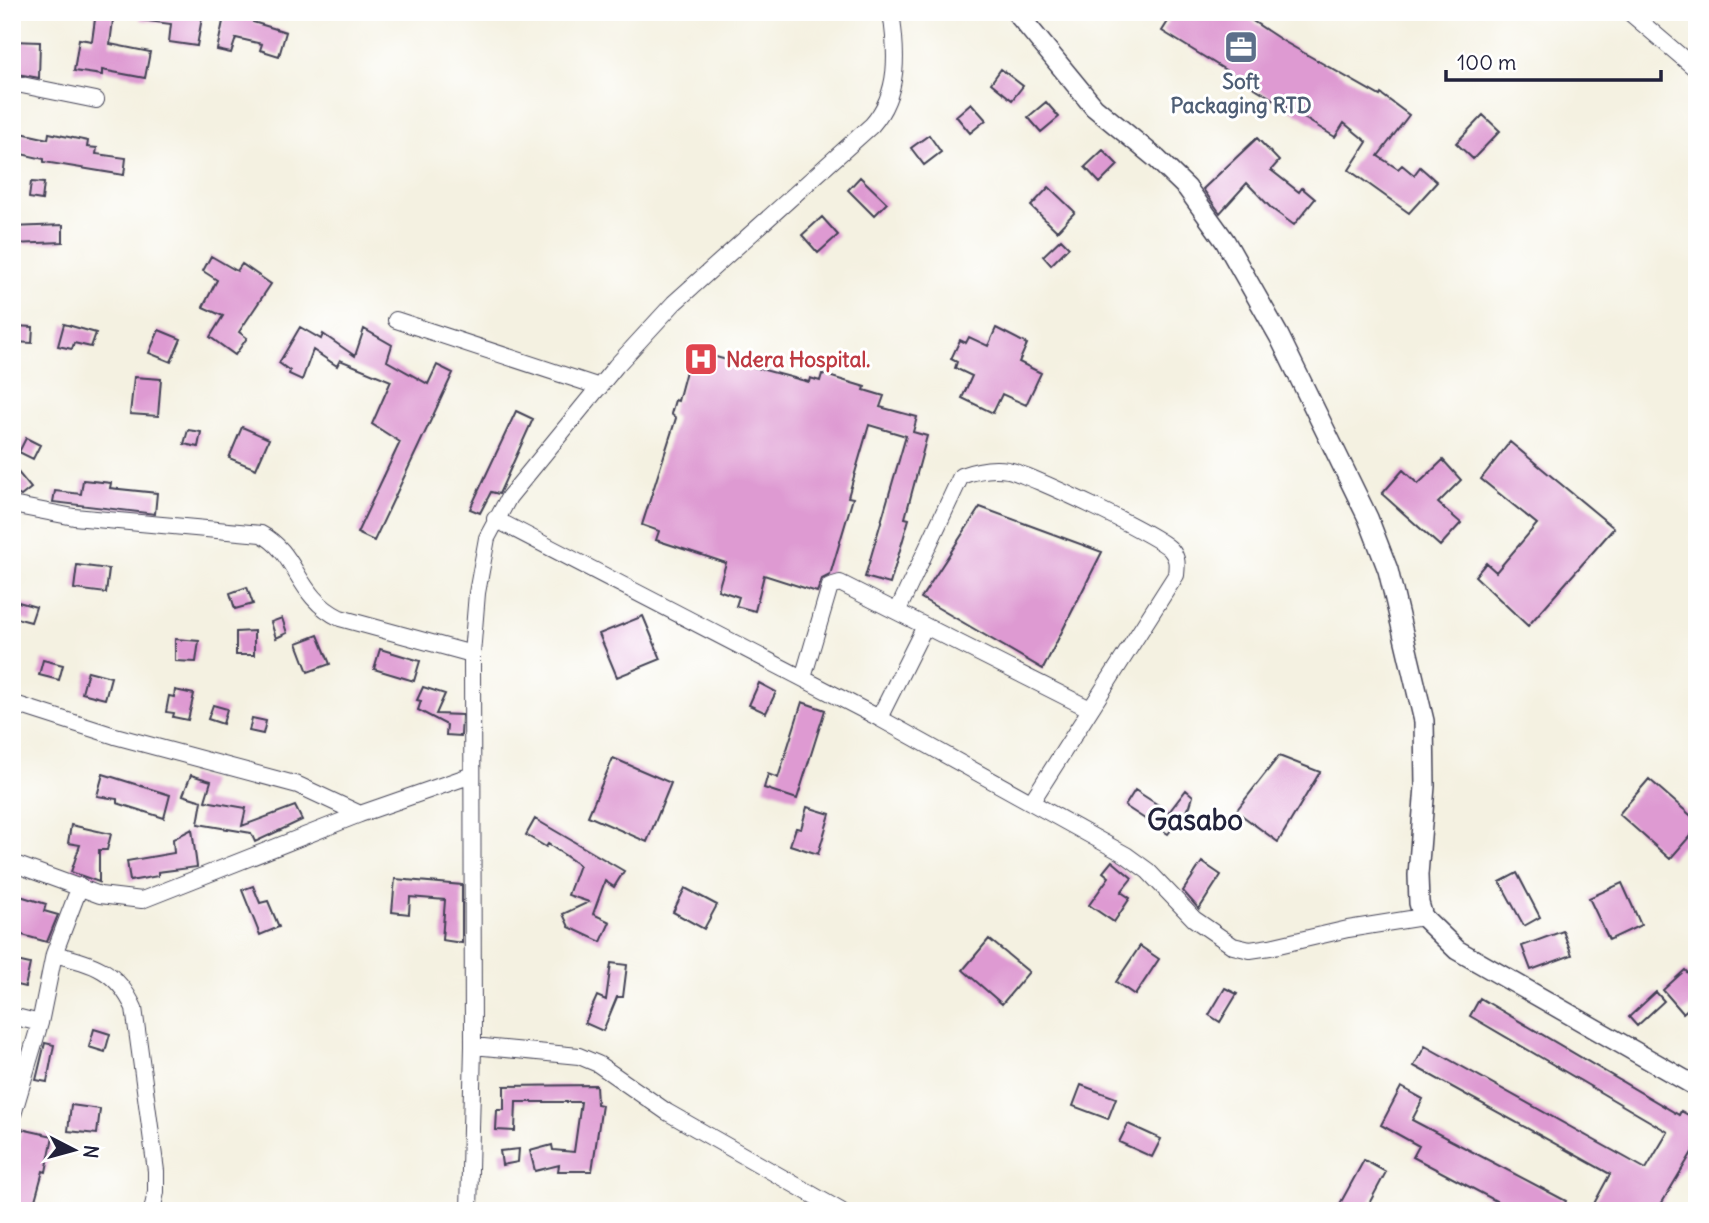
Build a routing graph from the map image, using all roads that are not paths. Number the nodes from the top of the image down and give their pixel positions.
1 (891, 12) edge
2 (1016, 12) edge
3 (1629, 12) edge
4 (1697, 70) edge
5 (12, 83) edge
6 (96, 100) dead end
7 (396, 320) dead end
8 (600, 387) junction
9 (12, 505) edge
10 (495, 519) junction
11 (898, 610) junction
12 (925, 626) junction
13 (472, 654) junction
14 (803, 678) junction
15 (12, 703) edge
16 (1090, 709) junction
17 (880, 718) junction
18 (472, 775) junction
19 (1032, 801) junction
20 (360, 814) junction
21 (12, 863) edge
22 (80, 886) junction
23 (1423, 917) junction
24 (54, 954) junction
25 (12, 1016) edge
26 (40, 1023) junction
27 (473, 1046) junction
28 (1697, 1087) edge
29 (12, 1118) edge
30 (152, 1211) edge
31 (469, 1211) edge
32 (841, 1211) edge

1 - 8 street
2 - 23 main road
3 - 4 street
5 - 6 street
7 - 8 street
8 - 10 street
9 - 13 street
10 - 13 street
10 - 14 street
11 - 12 street
11 - 14 street
11 - 16 street
12 - 16 street
12 - 17 street
13 - 18 street
14 - 17 street
15 - 20 street
16 - 19 street
17 - 19 street
18 - 20 street
18 - 27 street
19 - 23 street
20 - 22 street
21 - 22 street
22 - 24 street
23 - 28 main road
24 - 26 street
24 - 30 street
25 - 26 street
26 - 29 street
27 - 31 street
27 - 32 street

